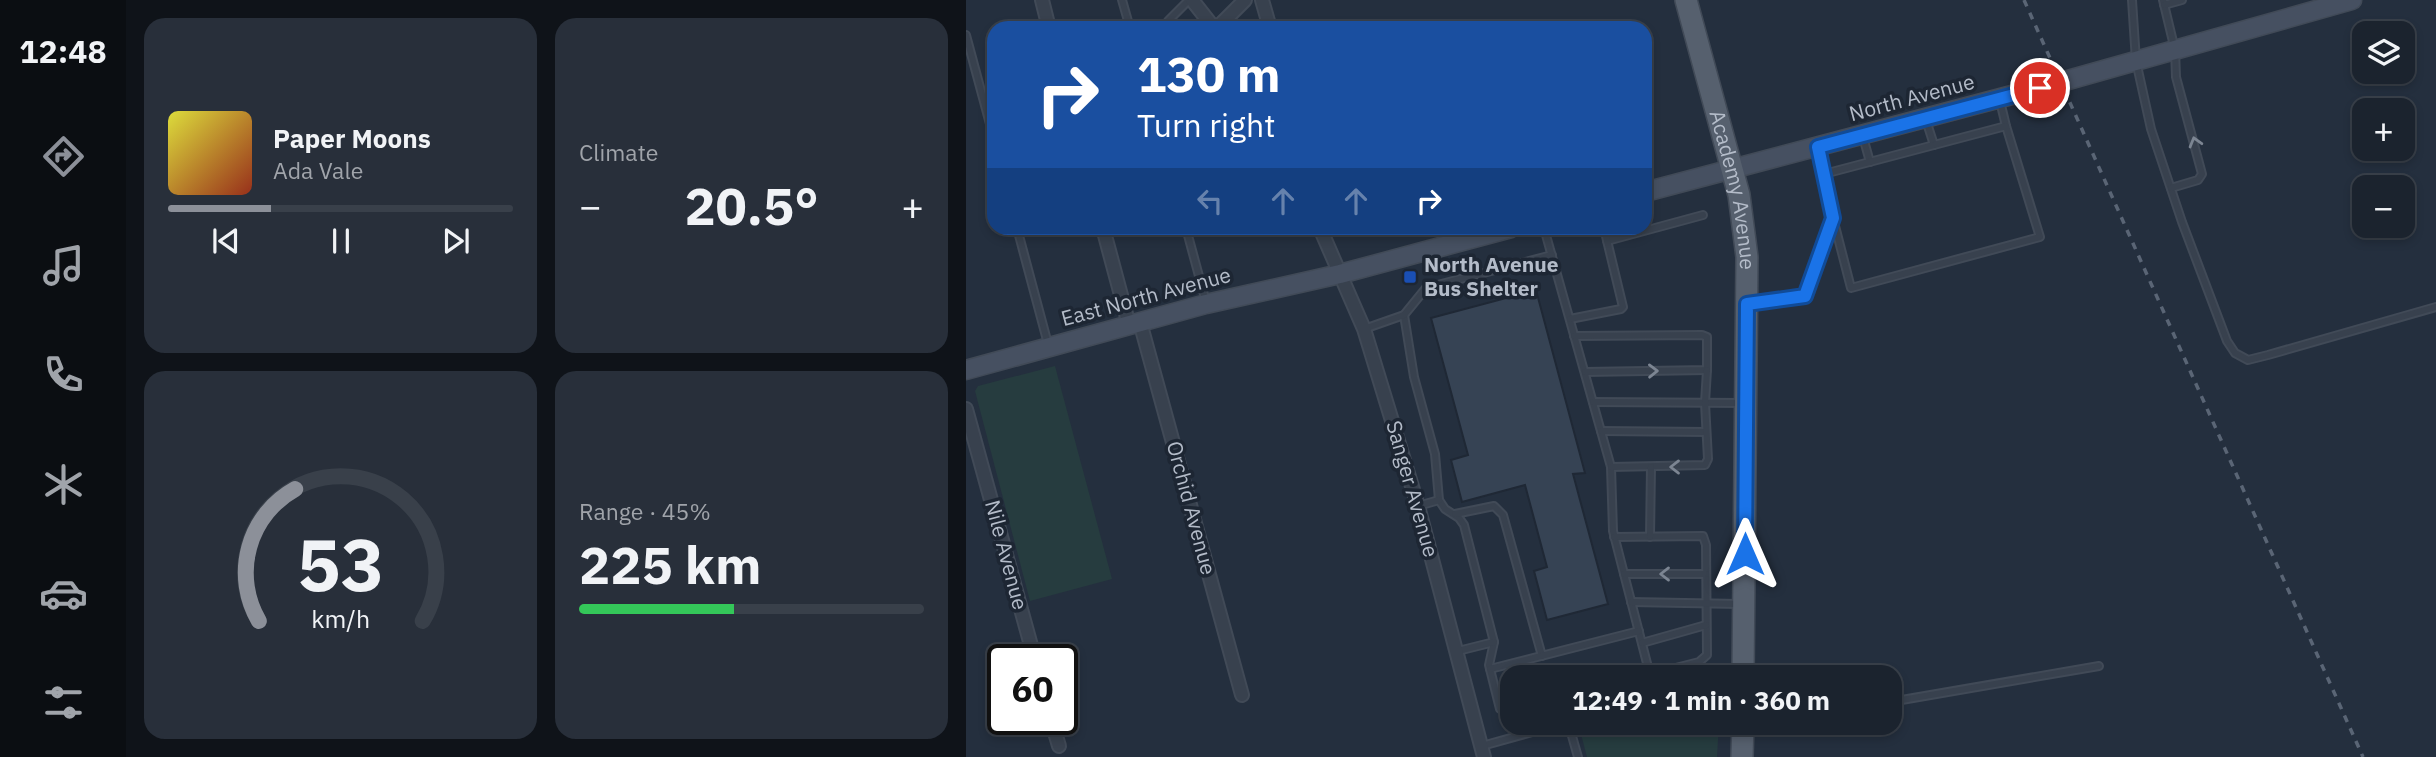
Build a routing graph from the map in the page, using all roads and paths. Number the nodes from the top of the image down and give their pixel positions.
1 (1042, 0) edge
2 (1122, 0) edge
3 (1190, 0) edge
4 (1245, 0) edge
5 (1262, 0) edge
6 (1686, 0) edge
7 (2132, 0) edge
8 (2182, 0) edge
9 (2352, 0) edge
10 (2163, 2) edge
11 (1047, 21) edge
12 (1128, 21) edge
13 (1168, 21) edge
14 (1210, 21) edge
15 (1223, 21) edge
16 (1268, 21) edge
17 (966, 35) edge
18 (2175, 50) junction
19 (2136, 61) junction
20 (1999, 99) junction
21 (987, 113) edge
22 (1926, 118) junction
23 (2006, 126) junction
24 (1863, 135) junction
25 (1934, 145) junction
26 (1818, 147) junction
27 (1870, 162) junction
28 (1732, 170) junction
29 (1824, 174) junction
30 (2171, 188) junction
31 (1652, 190) edge
32 (1703, 215) dead end
33 (1833, 218) junction
34 (1652, 229) edge
35 (1019, 235) edge
36 (1105, 235) edge
37 (1188, 235) edge
38 (1323, 235) edge
39 (1485, 235) edge
40 (1546, 235) edge
41 (1606, 235) edge
42 (1629, 235) edge
43 (1607, 241) junction
44 (1552, 256) junction
45 (1340, 274) junction
46 (1206, 304) junction
47 (1747, 304) junction
48 (2436, 307) edge
49 (1404, 315) junction
50 (1570, 319) junction
51 (1135, 323) junction
52 (1364, 329) junction
53 (1574, 336) junction
54 (1049, 347) junction
55 (966, 370) edge
56 (1707, 370) junction
57 (1585, 372) junction
58 (1593, 402) junction
59 (1705, 403) junction
60 (1745, 403) junction
61 (966, 410) edge
62 (1601, 431) junction
63 (1706, 432) junction
64 (1611, 467) junction
65 (1651, 467) junction
66 (1439, 500) junction
67 (1418, 506) junction
68 (1455, 514) junction
69 (1614, 537) junction
70 (1650, 537) junction
71 (1624, 574) junction
72 (1706, 574) junction
73 (1631, 602) junction
74 (1705, 603) junction
75 (1744, 604) junction
76 (1706, 625) junction
77 (1639, 631) junction
78 (1494, 642) junction
79 (1642, 643) junction
80 (1031, 644) edge
81 (1458, 652) junction
82 (1542, 656) junction
83 (1648, 665) edge
84 (1684, 665) edge
85 (1743, 665) edge
86 (2099, 666) dead end
87 (1490, 670) junction
88 (1242, 695) dead end
89 (1902, 700) edge
90 (1500, 709) edge
91 (1056, 735) edge
92 (1743, 735) edge
93 (1059, 746) dead end
94 (1483, 751) edge
95 (1578, 757) edge
96 (1742, 757) edge

1 - 11 street
2 - 12 lane
3 - 13 lane
3 - 14 street
4 - 15 street
5 - 16 street
6 - 28 main road, Academy Avenue
7 - 19 lane
8 - 10 lane
9 - 18 street, North Avenue
10 - 18 lane
17 - 21 lane
18 - 19 street, North Avenue
30 -> 18 lane
19 - 20 street, North Avenue
19 - 30 lane
20 - 22 street, North Avenue
20 - 23 lane
22 - 24 street, North Avenue
22 - 25 lane
23 - 25 lane
23 - 33 lane
24 - 26 street, North Avenue
24 - 27 lane
25 - 27 lane
26 - 28 street, North Avenue
26 - 29 lane
27 - 29 lane
28 - 31 street, North Avenue
28 - 47 main road, Academy Avenue
29 - 33 lane
30 - 48 lane
32 - 34 lane
33 - 47 lane
35 - 54 lane
36 - 51 street, Orchid Avenue
37 - 46 lane
38 - 45 street, Sanger Avenue
39 - 45 street
40 - 44 lane
41 - 43 lane
42 - 43 lane
43 - 50 lane
44 - 49 lane
44 - 50 lane
45 - 46 street, East North Avenue
45 - 52 street, Sanger Avenue
46 - 51 street, East North Avenue
47 - 60 main road, Academy Avenue
49 - 52 lane
49 - 66 lane
50 - 53 lane
51 - 54 street, East North Avenue
51 - 88 street, Orchid Avenue
52 - 67 street, Sanger Avenue
53 - 56 lane
53 - 57 lane
54 - 55 street, East North Avenue
57 -> 56 lane
56 - 59 lane
57 - 58 lane
58 - 59 lane
58 - 62 lane
59 - 60 lane
59 - 63 lane
60 - 75 main road, Academy Avenue
61 - 80 street, Nile Avenue
62 - 63 lane
62 - 64 lane
63 -> 65 lane
64 - 65 lane
64 - 69 lane
65 - 70 lane
66 - 67 lane
66 - 68 lane
67 - 81 street, Sanger Avenue
68 - 78 lane
68 - 82 lane
69 - 70 lane
69 - 71 lane
70 - 72 lane
72 -> 71 lane
71 - 73 lane
72 - 74 lane
73 - 74 lane
73 - 77 lane
74 - 75 lane
74 - 76 lane
75 - 85 main road, Academy Avenue
76 - 79 lane
76 - 84 lane
77 - 79 lane
77 - 82 lane
78 - 81 lane
78 - 87 lane
79 - 83 lane
81 - 94 street, Sanger Avenue
82 - 87 lane
86 - 89 lane
87 - 90 lane
91 - 93 street
92 - 96 main road
94 - 95 lane

